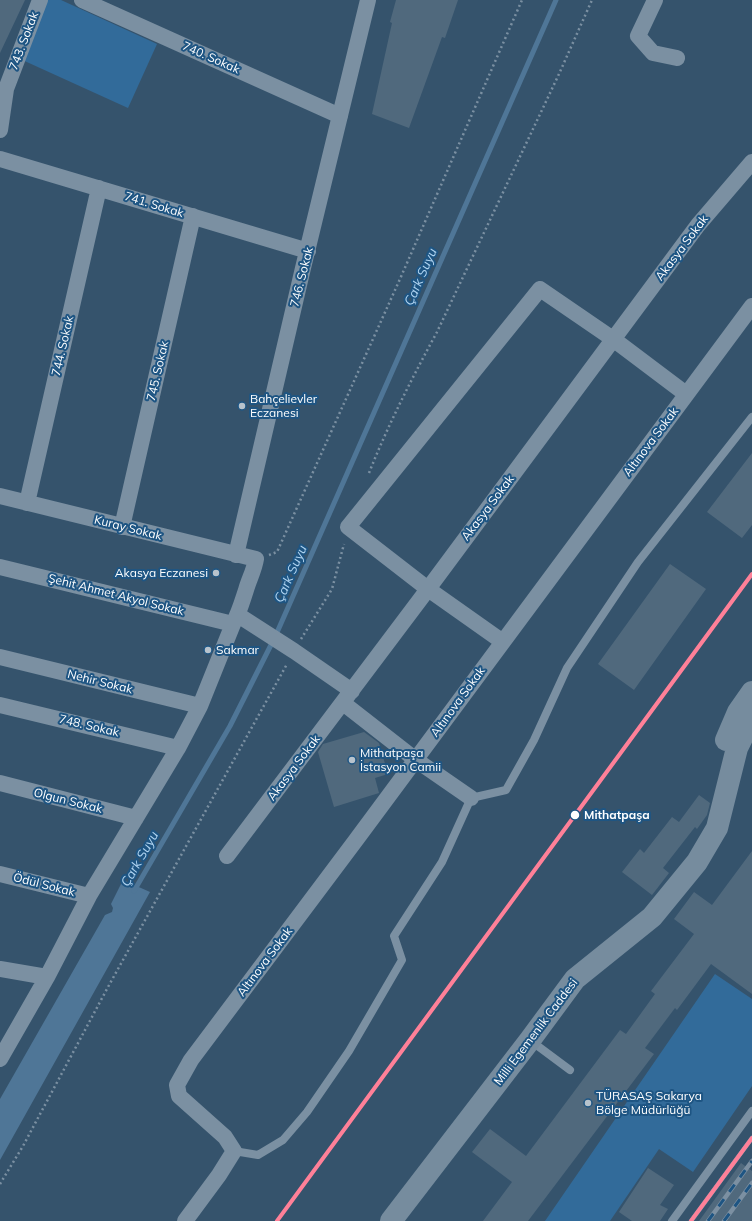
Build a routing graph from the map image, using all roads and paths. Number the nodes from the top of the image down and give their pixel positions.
1 (40, 0) edge
2 (82, 0) edge
3 (368, 0) edge
4 (522, 0) edge
5 (592, 0) edge
6 (655, 0) edge
7 (677, 58) dead end
8 (340, 116) junction
9 (0, 130) edge
10 (0, 159) edge
11 (752, 162) edge
12 (99, 188) junction
13 (193, 216) junction
14 (308, 251) junction
15 (752, 306) edge
16 (613, 339) junction
17 (686, 394) junction
18 (752, 417) edge
19 (368, 477) dead end
20 (0, 496) edge
21 (27, 503) junction
22 (122, 526) junction
23 (348, 527) junction
24 (236, 555) junction
25 (256, 559) junction
26 (0, 567) edge
27 (428, 590) junction
28 (240, 620) junction
29 (503, 642) junction
30 (290, 648) junction
31 (0, 657) edge
32 (752, 692) edge
33 (347, 697) junction
34 (0, 705) edge
35 (200, 706) junction
36 (752, 718) edge
37 (178, 748) junction
38 (416, 760) junction
39 (0, 783) edge
40 (725, 793) junction
41 (471, 798) junction
42 (136, 818) junction
43 (227, 856) dead end
44 (0, 874) edge
45 (88, 896) junction
46 (0, 969) edge
47 (46, 977) junction
48 (530, 1040) junction
49 (2, 1051) edge
50 (570, 1070) dead end
51 (752, 1111) edge
52 (234, 1152) junction
53 (0, 1184) edge
54 (184, 1221) edge
55 (391, 1221) edge
56 (672, 1221) edge

1 - 9 street, 743. Sokak
2 - 8 street, 740. Sokak
3 - 8 street, 746. Sokak
4 - 25 path
5 - 19 path
6 - 7 street
8 - 14 street, 746. Sokak
10 - 12 street, 741. Sokak
11 - 16 street, Akasya Sokak
12 - 13 street, 741. Sokak
12 - 21 street, 744. Sokak
13 - 14 street, 741. Sokak
13 - 22 street, 745. Sokak
14 - 24 street, 746. Sokak
15 - 17 street, Altınova Sokak
16 - 17 street
16 - 23 street
16 - 27 street, Akasya Sokak
17 - 29 street, Altınova Sokak
18 - 41 lane
20 - 21 street, Kuray Sokak
21 - 22 street, Kuray Sokak
22 - 24 street, Kuray Sokak
23 - 27 street
23 - 30 path
24 - 25 street, Kuray Sokak
25 - 28 street
26 - 28 street, Şehit Ahmet Akyol Sokak
27 - 29 street
27 - 33 street, Akasya Sokak
28 - 30 street, Şehit Ahmet Akyol Sokak
28 - 35 street
29 - 38 street, Altınova Sokak
30 - 33 street, Şehit Ahmet Akyol Sokak
30 - 53 path
31 - 35 street, Nehir Sokak
32 - 40 main road, Milli Egemenlik Caddesi
33 - 38 street, Şehit Ahmet Akyol Sokak
33 - 43 street, Akasya Sokak
34 - 37 street, 748. Sokak
35 - 37 street
36 - 40 main road, Milli Egemenlik Caddesi
37 - 42 street
38 - 41 street, Şehit Ahmet Akyol Sokak
38 - 52 street, Altınova Sokak
39 - 42 street, Olgun Sokak
40 - 48 main road, Milli Egemenlik Caddesi
41 - 52 lane
42 - 45 street
44 - 45 street, Ödül Sokak
45 - 47 street
46 - 47 street
47 - 49 street
48 - 50 lane
48 - 55 main road, Milli Egemenlik Caddesi
51 - 56 lane
52 - 54 street

